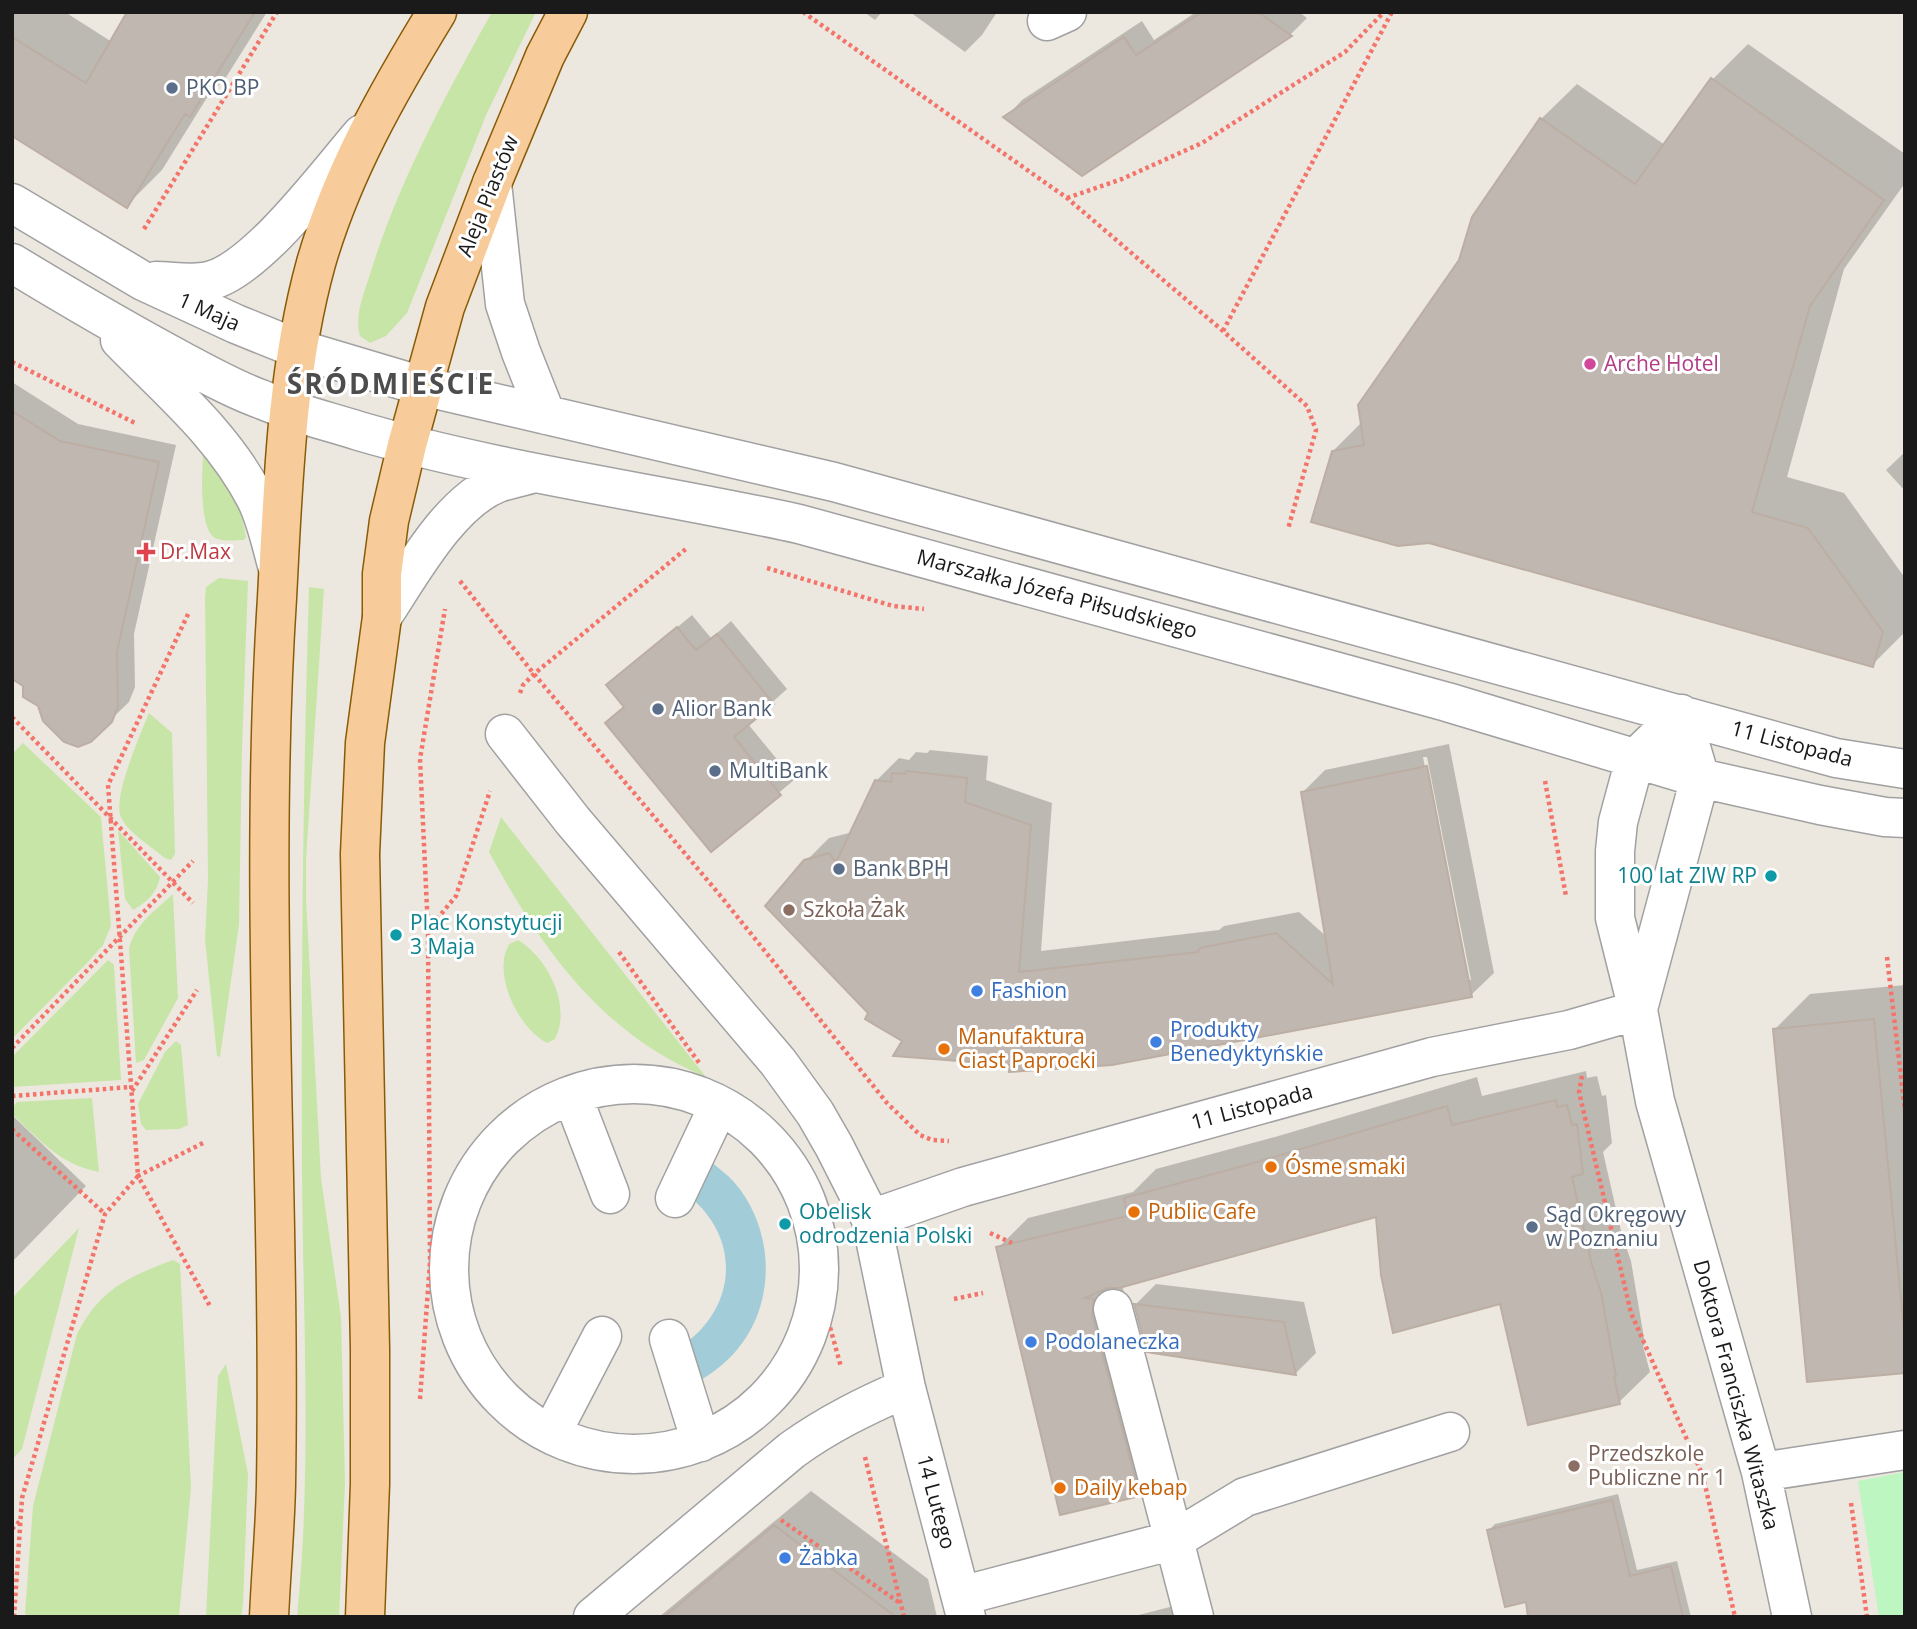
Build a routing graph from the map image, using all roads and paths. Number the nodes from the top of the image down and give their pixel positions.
1 (277, 12) edge
2 (437, 12) edge
3 (568, 12) edge
4 (803, 12) edge
5 (1384, 12) edge
6 (1392, 12) edge
7 (374, 120) junction
8 (492, 183) junction
9 (1067, 198) junction
10 (12, 203) edge
11 (139, 236) dead end
12 (12, 263) edge
13 (143, 281) junction
14 (92, 311) junction
15 (1223, 331) junction
16 (298, 349) junction
17 (12, 362) edge
18 (422, 386) junction
19 (290, 411) junction
20 (546, 415) junction
21 (145, 429) dead end
22 (407, 444) junction
23 (534, 473) junction
24 (1288, 529) dead end
25 (678, 541) dead end
26 (691, 545) dead end
27 (754, 564) dead end
28 (278, 570) junction
29 (456, 575) dead end
30 (447, 599) dead end
31 (933, 610) dead end
32 (190, 612) dead end
33 (382, 617) junction
34 (1681, 714) junction
35 (14, 721) edge
36 (505, 734) dead end
37 (1635, 759) junction
38 (1905, 769) edge
39 (1544, 777) dead end
40 (1700, 778) junction
41 (111, 818) junction
42 (1905, 818) edge
43 (193, 861) dead end
44 (173, 882) junction
45 (1566, 896) dead end
46 (193, 903) dead end
47 (120, 937) junction
48 (615, 946) dead end
49 (1887, 957) dead end
50 (197, 990) dead end
51 (1638, 1010) junction
52 (12, 1048) edge
53 (1582, 1074) dead end
54 (132, 1090) junction
55 (572, 1095) junction
56 (12, 1096) edge
57 (726, 1101) junction
58 (1905, 1111) edge
59 (12, 1129) edge
60 (950, 1141) dead end
61 (203, 1143) dead end
62 (777, 1152) junction
63 (138, 1176) junction
64 (610, 1194) dead end
65 (675, 1198) dead end
66 (105, 1214) junction
67 (871, 1219) junction
68 (990, 1233) dead end
69 (1012, 1243) dead end
70 (449, 1270) junction
71 (983, 1293) dead end
72 (954, 1299) dead end
73 (211, 1308) dead end
74 (1113, 1309) dead end
75 (602, 1336) dead end
76 (669, 1339) dead end
77 (906, 1388) junction
78 (1450, 1432) dead end
79 (551, 1434) junction
80 (701, 1442) junction
81 (1905, 1450) edge
82 (1844, 1459) junction
83 (1761, 1472) junction
84 (741, 1491) junction
85 (20, 1520) junction
86 (12, 1529) edge
87 (1174, 1541) junction
88 (901, 1604) dead end
89 (964, 1606) edge
90 (15, 1616) edge
91 (269, 1617) edge
92 (365, 1617) edge
93 (593, 1617) edge
94 (1194, 1617) edge
95 (1735, 1617) edge
96 (1792, 1617) edge
97 (1867, 1617) edge

1 - 11 path
2 - 7 main road
3 - 8 main road, Aleja Piastów
4 - 9 path
5 - 9 path
6 - 15 path
7 - 13 street
7 - 16 main road
8 - 18 main road, Aleja Piastów
8 - 20 street
9 - 15 path
10 - 13 street, 1 Maja
12 - 14 street
13 - 16 street, 1 Maja
14 - 19 street
14 - 28 street
15 - 24 path
16 - 18 street, 1 Maja
16 - 19 main road
17 - 21 path
18 - 20 street
18 - 22 main road, Aleja Piastów
19 - 22 street
19 - 28 main road
20 - 34 street
22 - 23 street, Marszałka Józefa Piłsudskiego
22 - 33 main road, Aleja Piastów
23 - 33 street
23 - 37 street, Marszałka Józefa Piłsudskiego
25 - 26 path
27 - 31 path
28 - 91 main road
29 - 60 path
30 - 70 path
32 - 41 path
33 - 92 main road, Aleja Piastów
34 - 37 street
34 - 38 street, 11 Listopada
34 - 40 street
35 - 41 path
36 - 67 street
37 - 40 street, Marszałka Józefa Piłsudskiego
37 - 51 street
39 - 45 path
40 - 42 street
40 - 51 street
41 - 44 path
41 - 47 path
43 - 44 path
44 - 46 path
44 - 47 path
47 - 52 path
47 - 54 path
48 - 57 path
49 - 58 path
50 - 54 path
51 - 67 street, 11 Listopada
51 - 83 street, Doktora Franciszka Witaszka
53 - 95 path
54 - 56 path
54 - 63 path
55 - 57 street
55 - 64 street
55 - 70 street
57 - 62 path
57 - 62 street
57 - 65 street
59 - 66 path
61 - 63 path
62 - 80 street
63 - 66 path
63 - 73 path
66 - 85 path
67 - 77 street
68 - 69 path
70 - 79 street
71 - 72 path
74 - 87 street
75 - 79 street
76 - 80 street
77 - 84 street
77 - 89 street, 14 Lutego
78 - 87 street
79 - 80 street
81 - 82 street
82 - 83 street
82 - 97 path
83 - 96 street, Doktora Franciszka Witaszka
84 - 88 path
84 - 93 street
85 - 86 path
85 - 90 path
87 - 89 street
87 - 94 street

